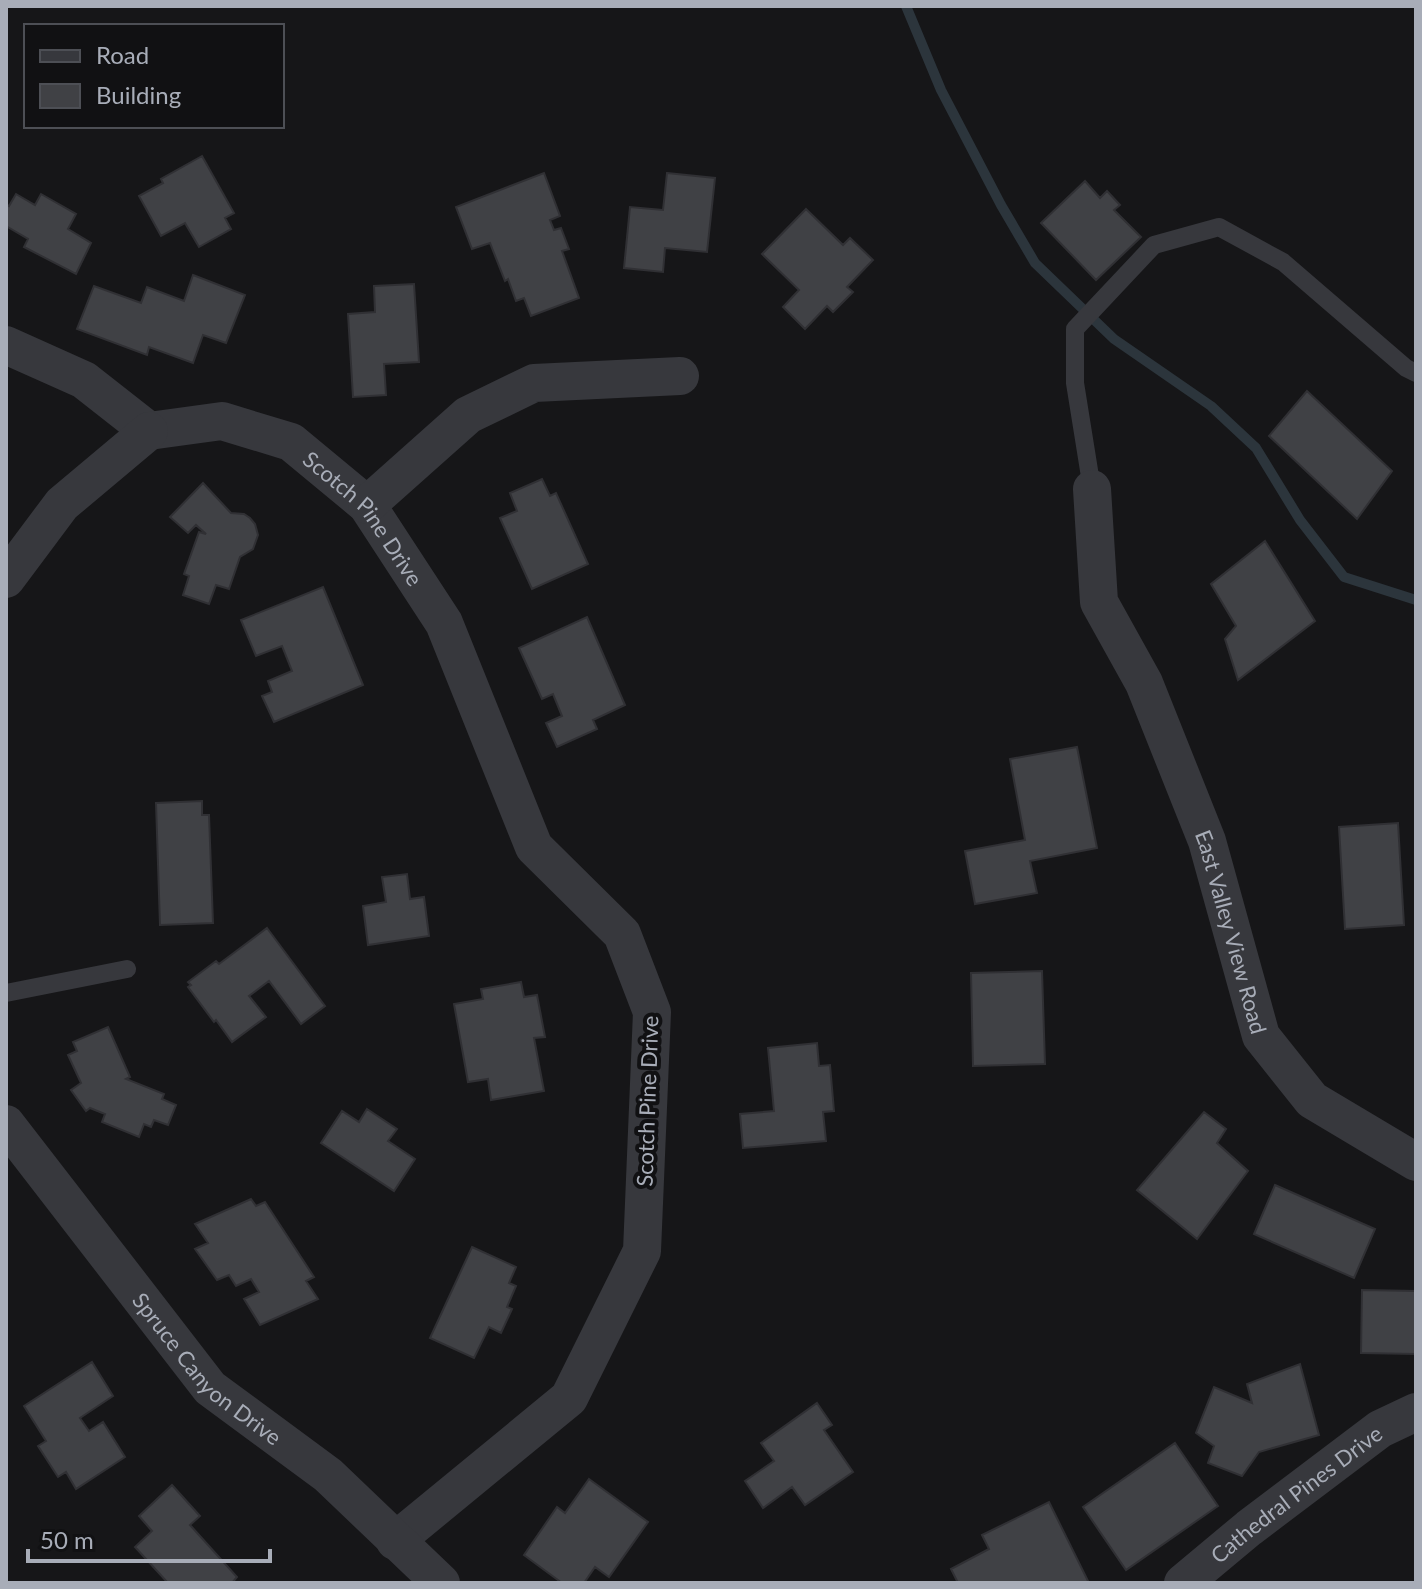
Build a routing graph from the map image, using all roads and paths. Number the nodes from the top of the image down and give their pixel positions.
1 (6, 345) edge
2 (1416, 373) edge
3 (680, 376) dead end
4 (149, 431) junction
5 (1092, 489) joint
6 (367, 505) junction
7 (6, 579) edge
8 (127, 969) dead end
9 (6, 993) edge
10 (6, 1124) edge
11 (1416, 1162) edge
12 (1416, 1412) edge
13 (395, 1541) junction
14 (441, 1583) edge
15 (1183, 1583) edge

1 - 4 street
2 - 5 lane
3 - 6 street
4 - 6 street, Scotch Pine Drive
4 - 7 street
5 - 11 street, East Valley View Road
6 - 13 street, Scotch Pine Drive
8 - 9 lane
10 - 13 street, Spruce Canyon Drive
12 - 15 street, Cathedral Pines Drive
13 - 14 street, Spruce Canyon Drive

